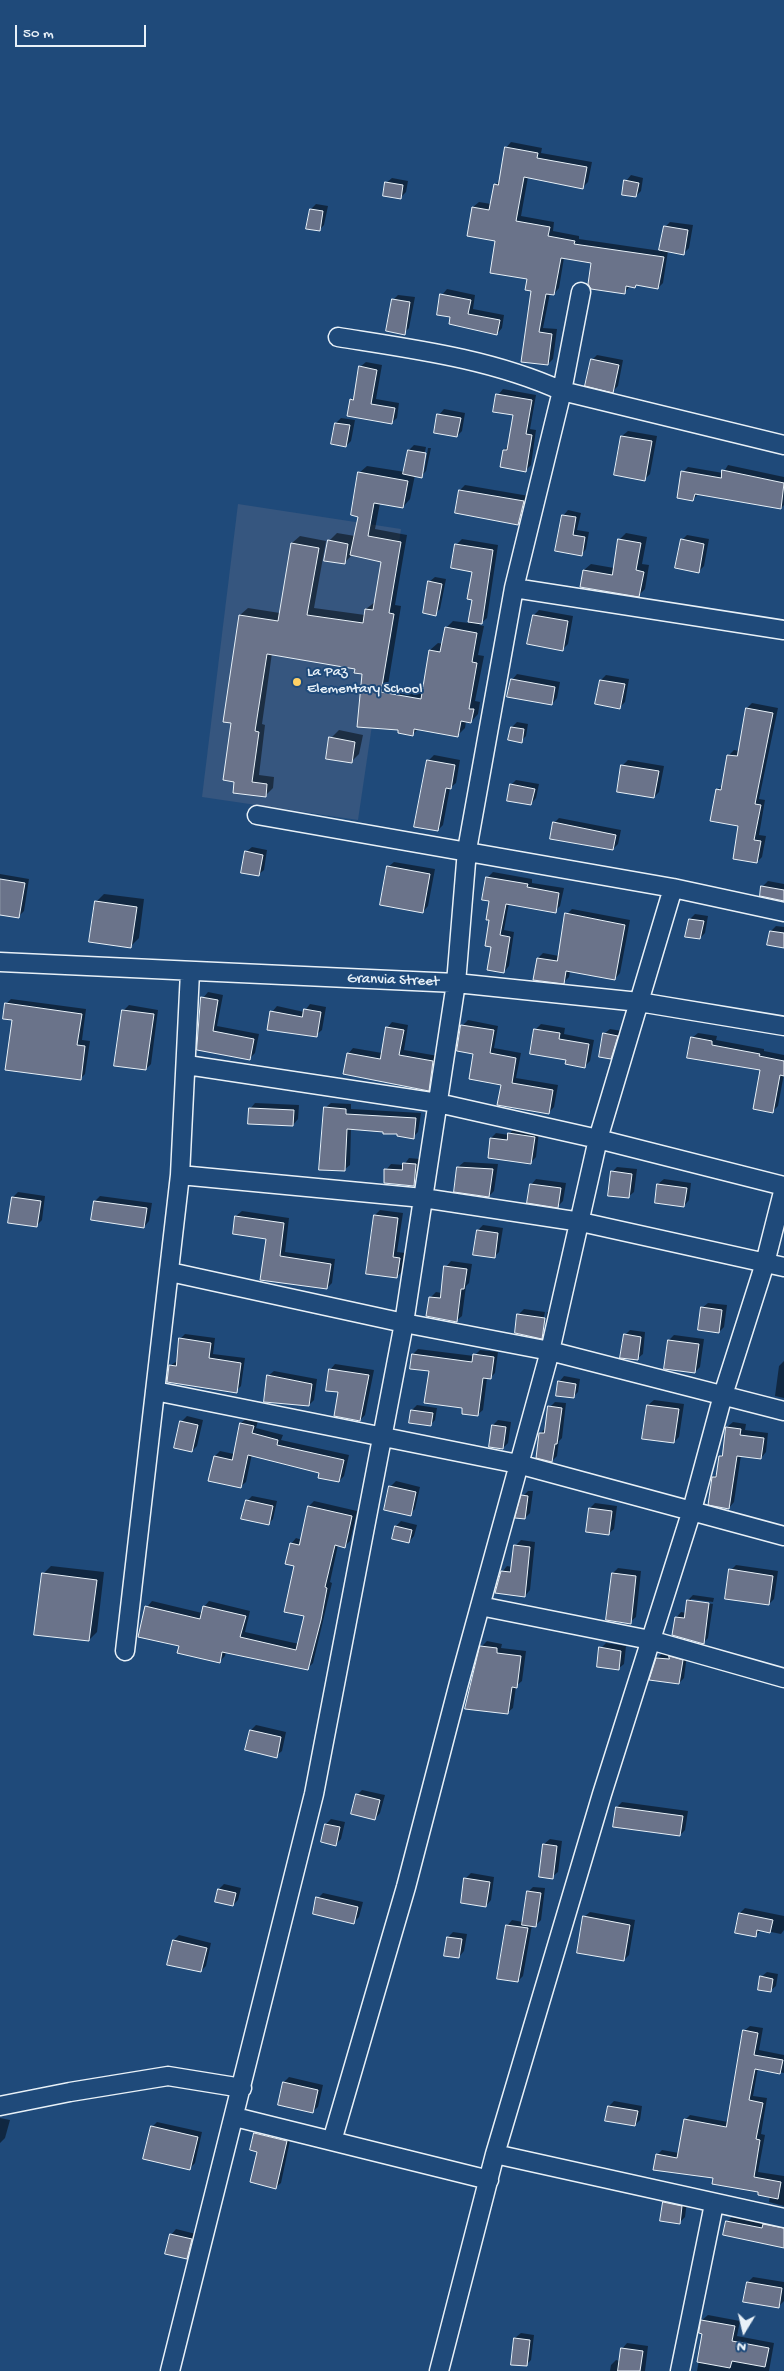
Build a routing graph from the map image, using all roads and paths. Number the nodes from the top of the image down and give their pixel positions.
1 (581, 292) dead end
2 (338, 337) dead end
3 (562, 392) junction
4 (784, 445) edge
5 (514, 588) junction
6 (784, 630) edge
7 (256, 815) dead end
8 (467, 850) junction
9 (673, 888) junction
10 (784, 912) edge
11 (0, 962) edge
12 (190, 972) junction
13 (456, 983) junction
14 (639, 1002) junction
15 (784, 1026) edge
16 (187, 1065) junction
17 (438, 1103) junction
18 (598, 1139) junction
19 (180, 1175) junction
20 (784, 1187) edge
21 (423, 1198) junction
22 (581, 1222) junction
23 (766, 1263) junction
24 (784, 1267) edge
25 (170, 1272) junction
26 (404, 1323) junction
27 (550, 1351) junction
28 (155, 1391) junction
29 (724, 1395) junction
30 (784, 1411) edge
31 (381, 1436) junction
32 (518, 1464) junction
33 (692, 1510) junction
34 (784, 1536) edge
35 (480, 1606) junction
36 (650, 1640) junction
37 (125, 1650) dead end
38 (784, 1678) edge
39 (242, 2088) junction
40 (0, 2106) edge
41 (235, 2117) junction
42 (332, 2141) junction
43 (495, 2154) junction
44 (489, 2180) junction
45 (714, 2204) junction
46 (784, 2218) edge
47 (170, 2371) edge
48 (440, 2371) edge
49 (680, 2371) edge

1 - 3 street
2 - 3 street
3 - 4 street
3 - 5 street
5 - 6 street
5 - 8 street
7 - 8 street
8 - 9 street
8 - 13 street
9 - 10 street
9 - 14 street
11 - 12 street, Granvia Street
12 - 13 street, Granvia Street
12 - 16 street
13 - 14 street, Granvia Street
13 - 17 street
14 - 15 street, Granvia Street
14 - 18 street
16 - 17 street
16 - 19 street
17 - 18 street
17 - 21 street
18 - 20 street
18 - 22 street
19 - 21 street
19 - 25 street
20 - 23 street
21 - 22 street
21 - 26 street
22 - 23 street
22 - 27 street
23 - 24 street
23 - 29 street
25 - 26 street
25 - 28 street
26 - 27 street
26 - 31 street
27 - 29 street
27 - 32 street
28 - 31 street
28 - 37 street
29 - 30 street
29 - 33 street
31 - 32 street
31 - 39 street
32 - 33 street
32 - 35 street
33 - 34 street
33 - 36 street
35 - 36 street
35 - 42 street
36 - 38 street
36 - 43 street
39 - 40 street
39 - 41 street
41 - 42 street
41 - 47 street
42 - 44 street
43 - 44 street
43 - 45 street
44 - 48 street
45 - 46 street
45 - 49 street

